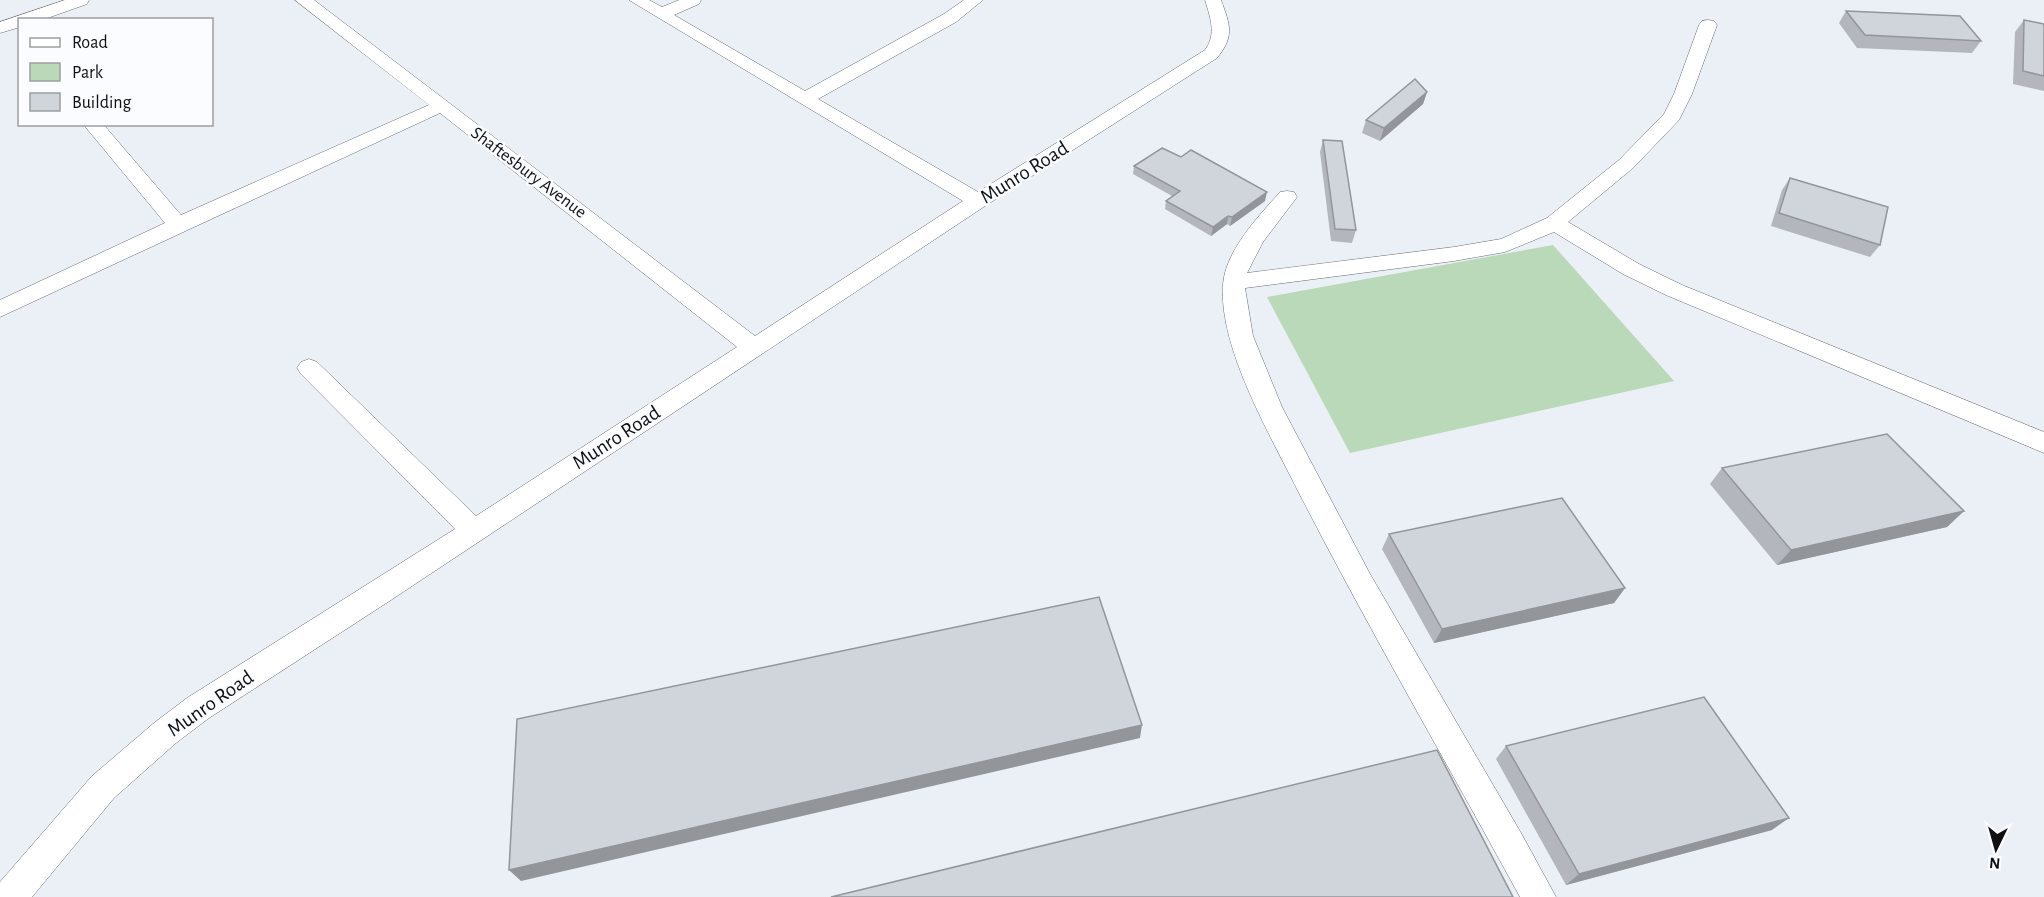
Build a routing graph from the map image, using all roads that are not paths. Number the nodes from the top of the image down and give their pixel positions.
1 (81, 0) edge
2 (303, 0) edge
3 (637, 0) edge
4 (693, 0) edge
5 (975, 0) edge
6 (1213, 0) edge
7 (662, 14) junction
8 (30, 18) edge
9 (18, 22) edge
10 (1708, 25) dead end
11 (0, 28) edge
12 (804, 99) junction
13 (441, 106) junction
14 (94, 126) edge
15 (1287, 197) dead end
16 (978, 201) junction
17 (1554, 223) junction
18 (178, 225) junction
19 (1234, 282) junction
20 (0, 309) edge
21 (753, 347) junction
22 (309, 368) dead end
23 (2044, 443) edge
24 (474, 531) junction
25 (10, 897) edge
26 (1539, 897) edge

1 - 8 street
2 - 13 street, Shaftesbury Avenue
3 - 7 street
4 - 7 street
5 - 12 street
6 - 16 street, Munro Road
7 - 12 street
9 - 11 street
10 - 17 street
12 - 16 street
13 - 18 street
13 - 21 street, Shaftesbury Avenue
14 - 18 street
15 - 19 street
16 - 21 street, Munro Road
17 - 19 street
17 - 23 street
18 - 20 street
19 - 26 street
21 - 24 street, Munro Road
22 - 24 street
24 - 25 street, Munro Road

